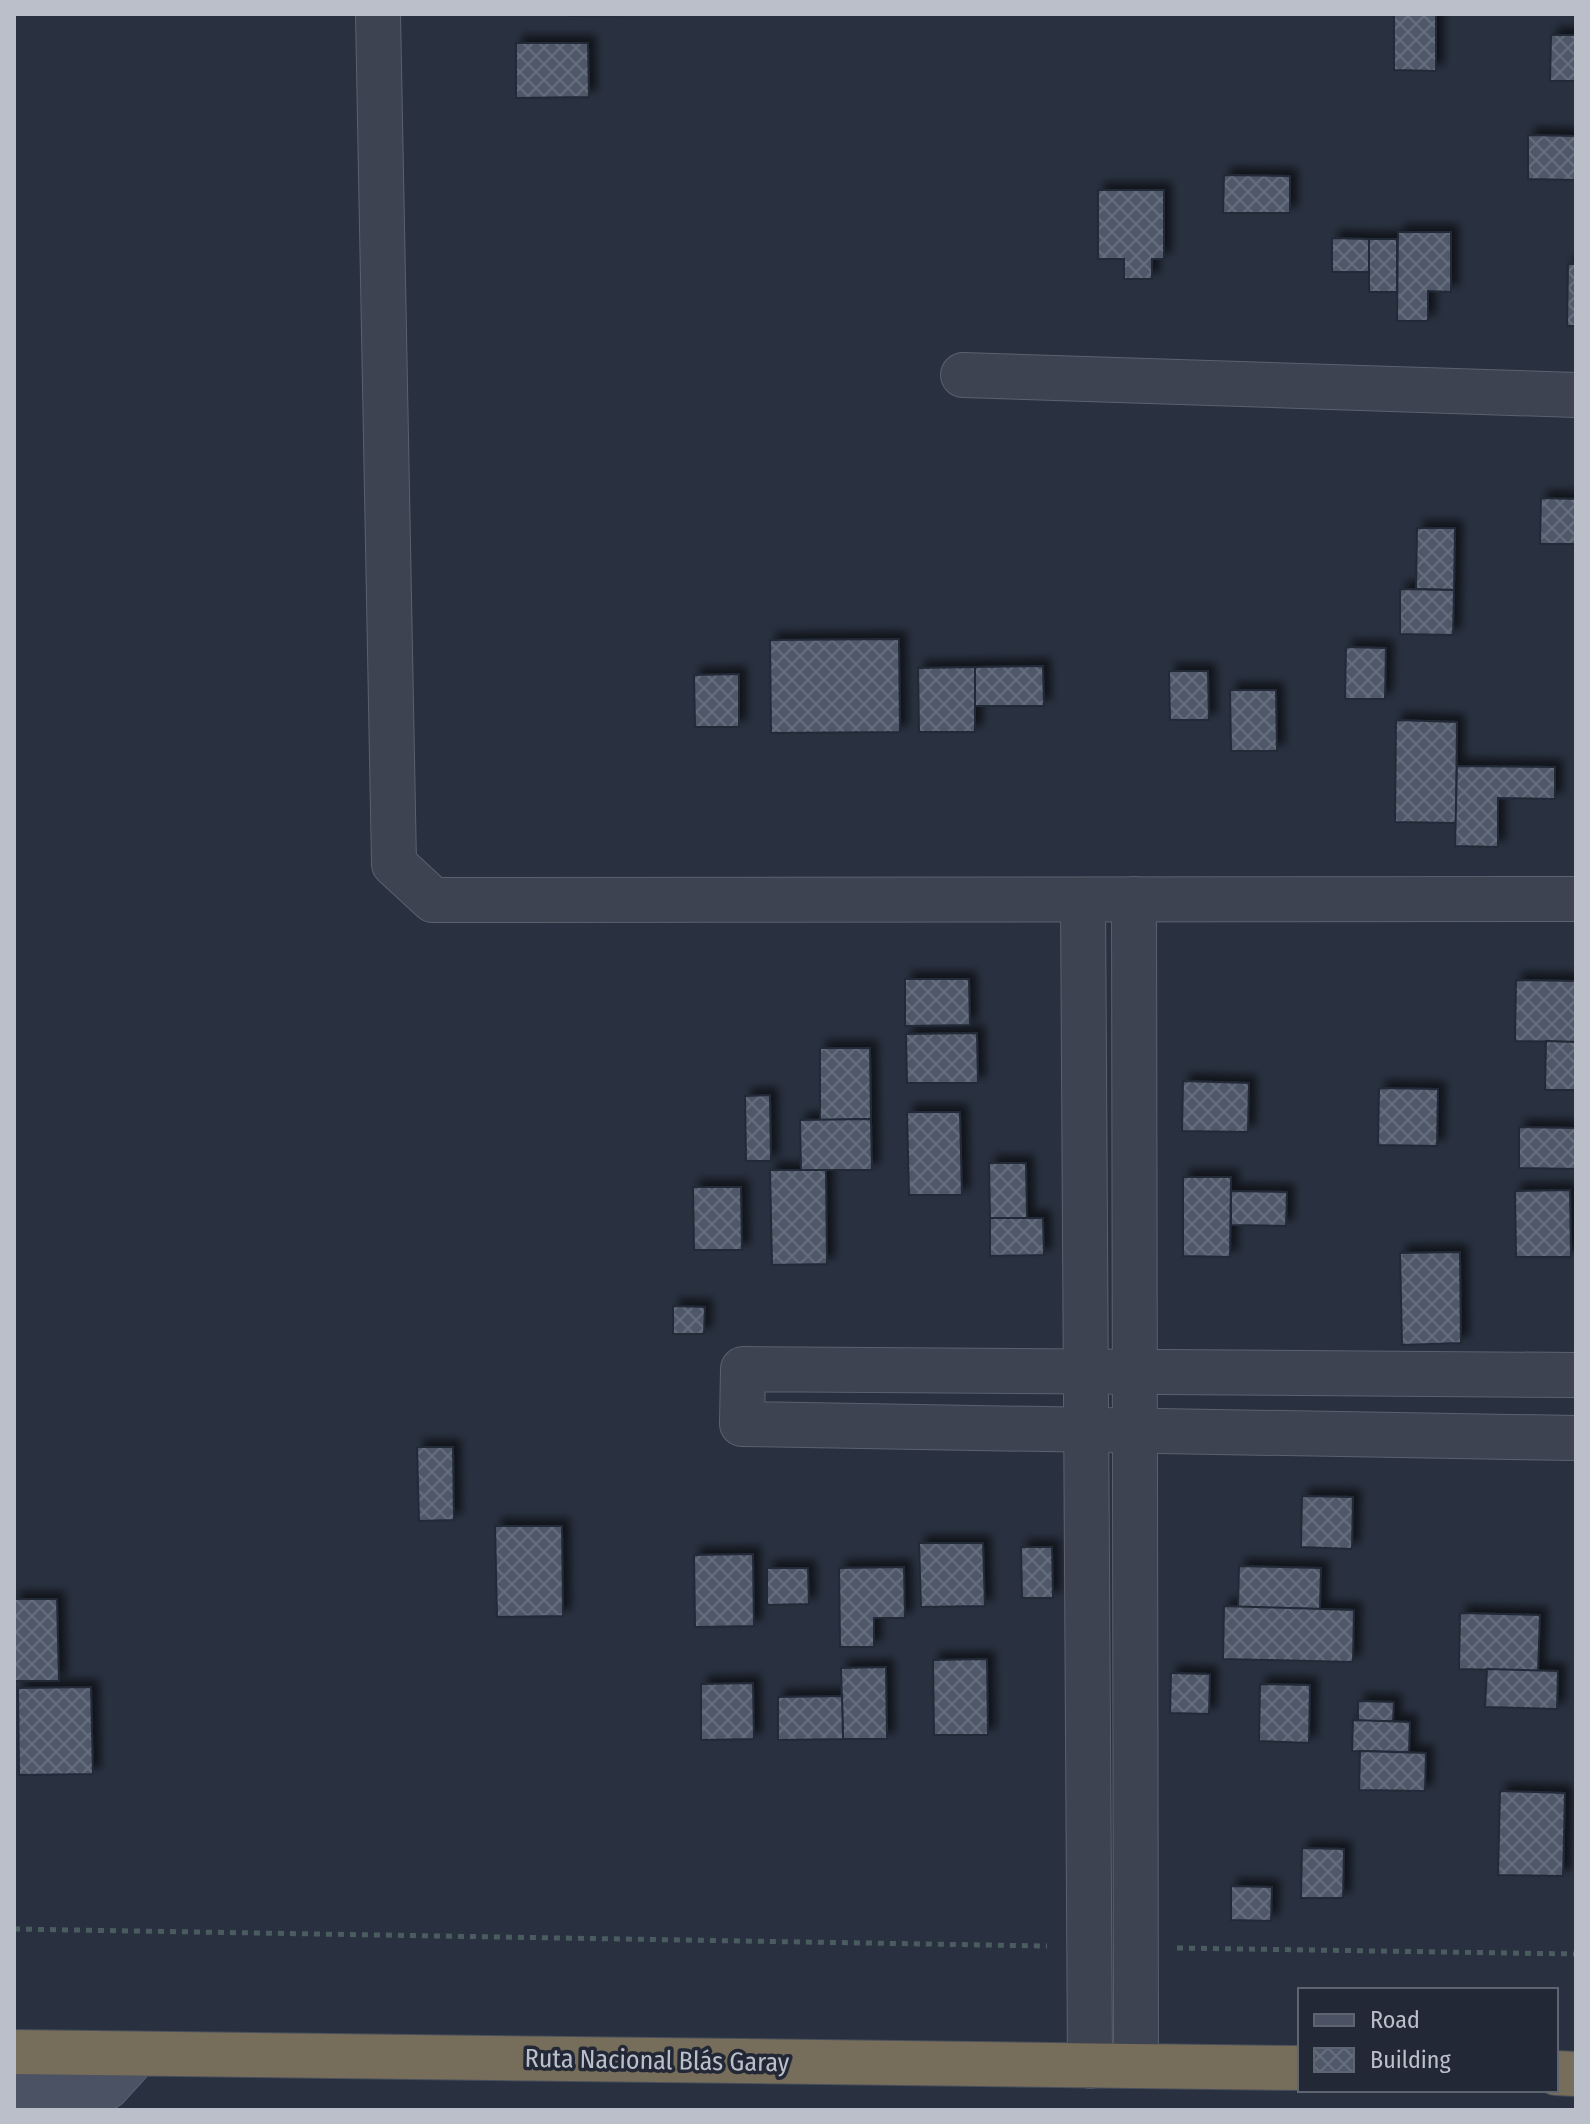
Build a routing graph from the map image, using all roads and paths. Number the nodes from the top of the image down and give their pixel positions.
1 (378, 14) edge
2 (963, 375) dead end
3 (1576, 395) edge
4 (1134, 899) junction
5 (1576, 899) edge
6 (1083, 900) junction
7 (1086, 1371) junction
8 (1135, 1372) junction
9 (1576, 1375) edge
10 (1087, 1429) junction
11 (1135, 1431) junction
12 (1576, 1438) edge
13 (14, 1929) edge
14 (1089, 1946) junction
15 (1136, 1947) junction
16 (1576, 1954) edge
17 (14, 2052) edge
18 (137, 2054) junction
19 (1090, 2066) junction
20 (1136, 2066) junction
21 (1298, 2068) edge
22 (14, 2095) edge

1 - 6 street
2 - 3 street
4 - 5 street
4 - 6 street
4 - 8 street
6 - 7 street
7 - 8 street
7 - 10 street
7 - 10 street
8 - 9 street
8 - 11 street
10 - 11 street
10 - 14 street
11 - 12 street
11 - 15 street
13 - 14 path
14 - 19 street
15 - 16 path
15 - 20 street
17 - 18 highway, Ruta Nacional Blás Garay
18 - 19 highway, Ruta Nacional Blás Garay
18 - 22 street
19 - 20 highway, Ruta Nacional Blás Garay
20 - 21 highway, Ruta Nacional Blás Garay

